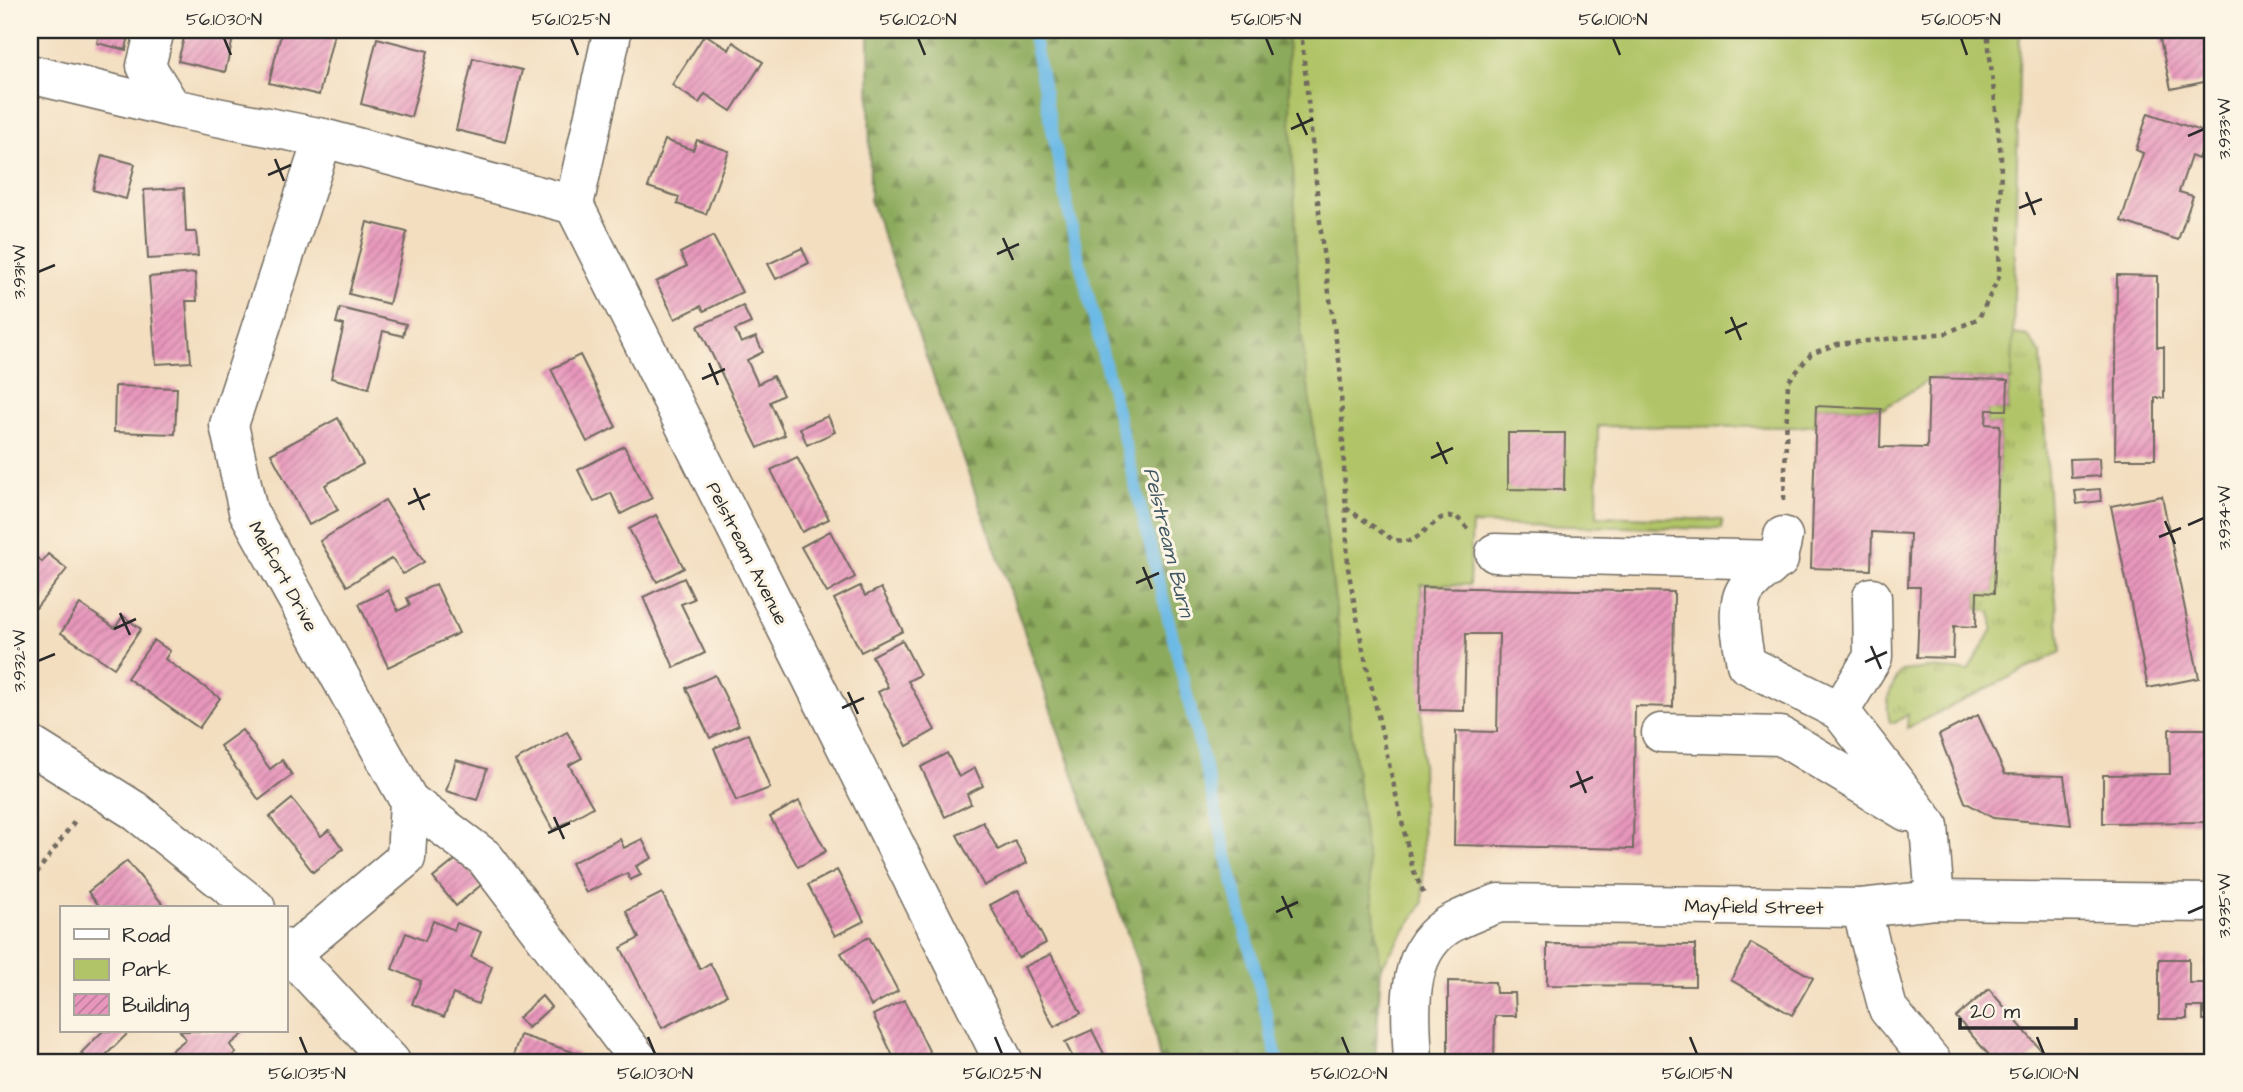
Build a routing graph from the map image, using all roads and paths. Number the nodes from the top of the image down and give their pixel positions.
1 (155, 30) edge
2 (609, 30) edge
3 (1301, 30) edge
4 (1987, 30) edge
5 (30, 74) edge
6 (172, 108) junction
7 (323, 138) junction
8 (574, 205) junction
9 (1345, 508) junction
10 (1781, 548) junction
11 (1495, 553) joint
12 (1872, 597) dead end
13 (1840, 711) junction
14 (1661, 733) dead end
15 (30, 745) edge
16 (99, 788) junction
17 (409, 801) junction
18 (1930, 826) junction
19 (30, 882) edge
20 (1935, 900) junction
21 (2213, 903) edge
22 (254, 906) edge
23 (1861, 908) junction
24 (1442, 931) junction
25 (288, 952) edge
26 (391, 1062) edge
27 (640, 1062) edge
28 (1004, 1062) edge
29 (1413, 1062) edge
30 (1932, 1062) edge

1 - 6 street
2 - 8 street
3 - 9 path
4 - 10 path
5 - 6 street
6 - 7 street
7 - 8 street
7 - 17 street, Melfort Drive
8 - 28 street, Pelstream Avenue
9 - 11 path
9 - 24 path
10 - 11 street
10 - 13 street
12 - 13 street
13 - 18 street
14 - 18 street
15 - 16 street
16 - 19 path
16 - 22 street
17 - 25 street
17 - 27 street
18 - 20 street
20 - 21 street, Mayfield Street
20 - 23 street, Mayfield Street
23 - 24 street, Mayfield Street
23 - 30 street
24 - 29 street, Mayfield Street
25 - 26 street

